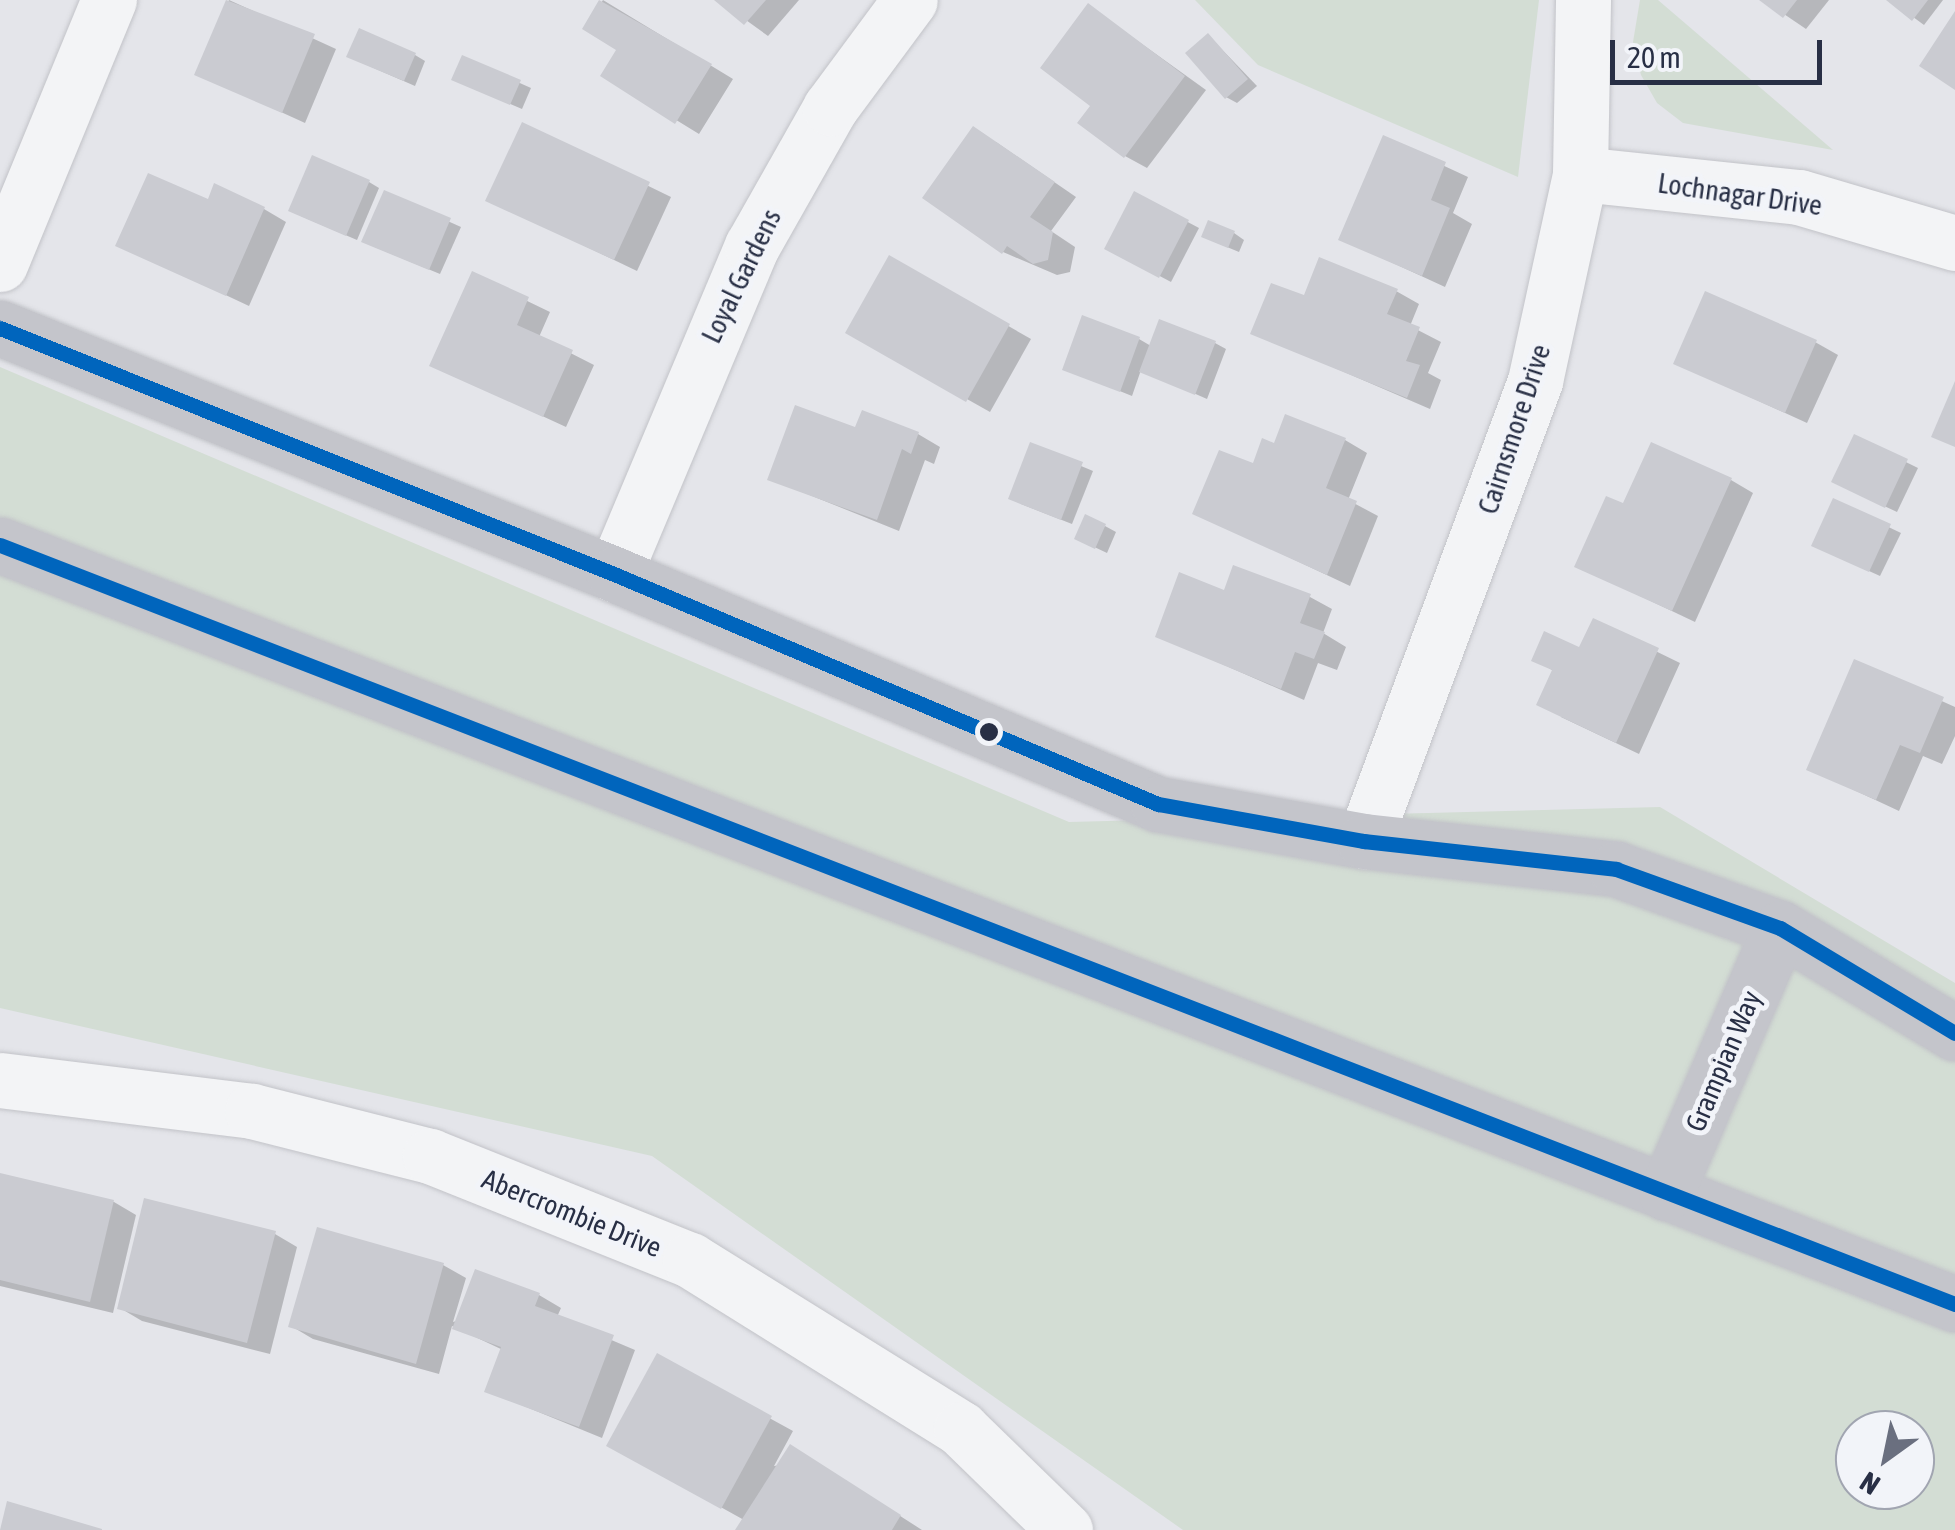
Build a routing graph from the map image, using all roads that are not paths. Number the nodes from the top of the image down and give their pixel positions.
1 (109, 0) edge
2 (910, 0) edge
3 (1583, 0) edge
4 (1580, 174) junction
5 (1955, 243) edge
6 (0, 264) edge
7 (0, 328) edge
8 (0, 545) edge
9 (614, 574) junction
10 (1364, 841) junction
11 (1780, 928) junction
12 (1955, 1033) edge
13 (0, 1080) edge
14 (1666, 1193) junction
15 (1955, 1304) edge
16 (1065, 1530) edge

1 - 6 street
2 - 9 street, Loyal Gardens
3 - 4 street, Cairnsmore Drive
4 - 5 street, Lochnagar Drive
4 - 10 street, Cairnsmore Drive
7 - 9 street
8 - 14 street
9 - 10 street
10 - 11 street
11 - 12 street
11 - 14 street, Grampian Way
13 - 16 street, Abercrombie Drive
14 - 15 street

